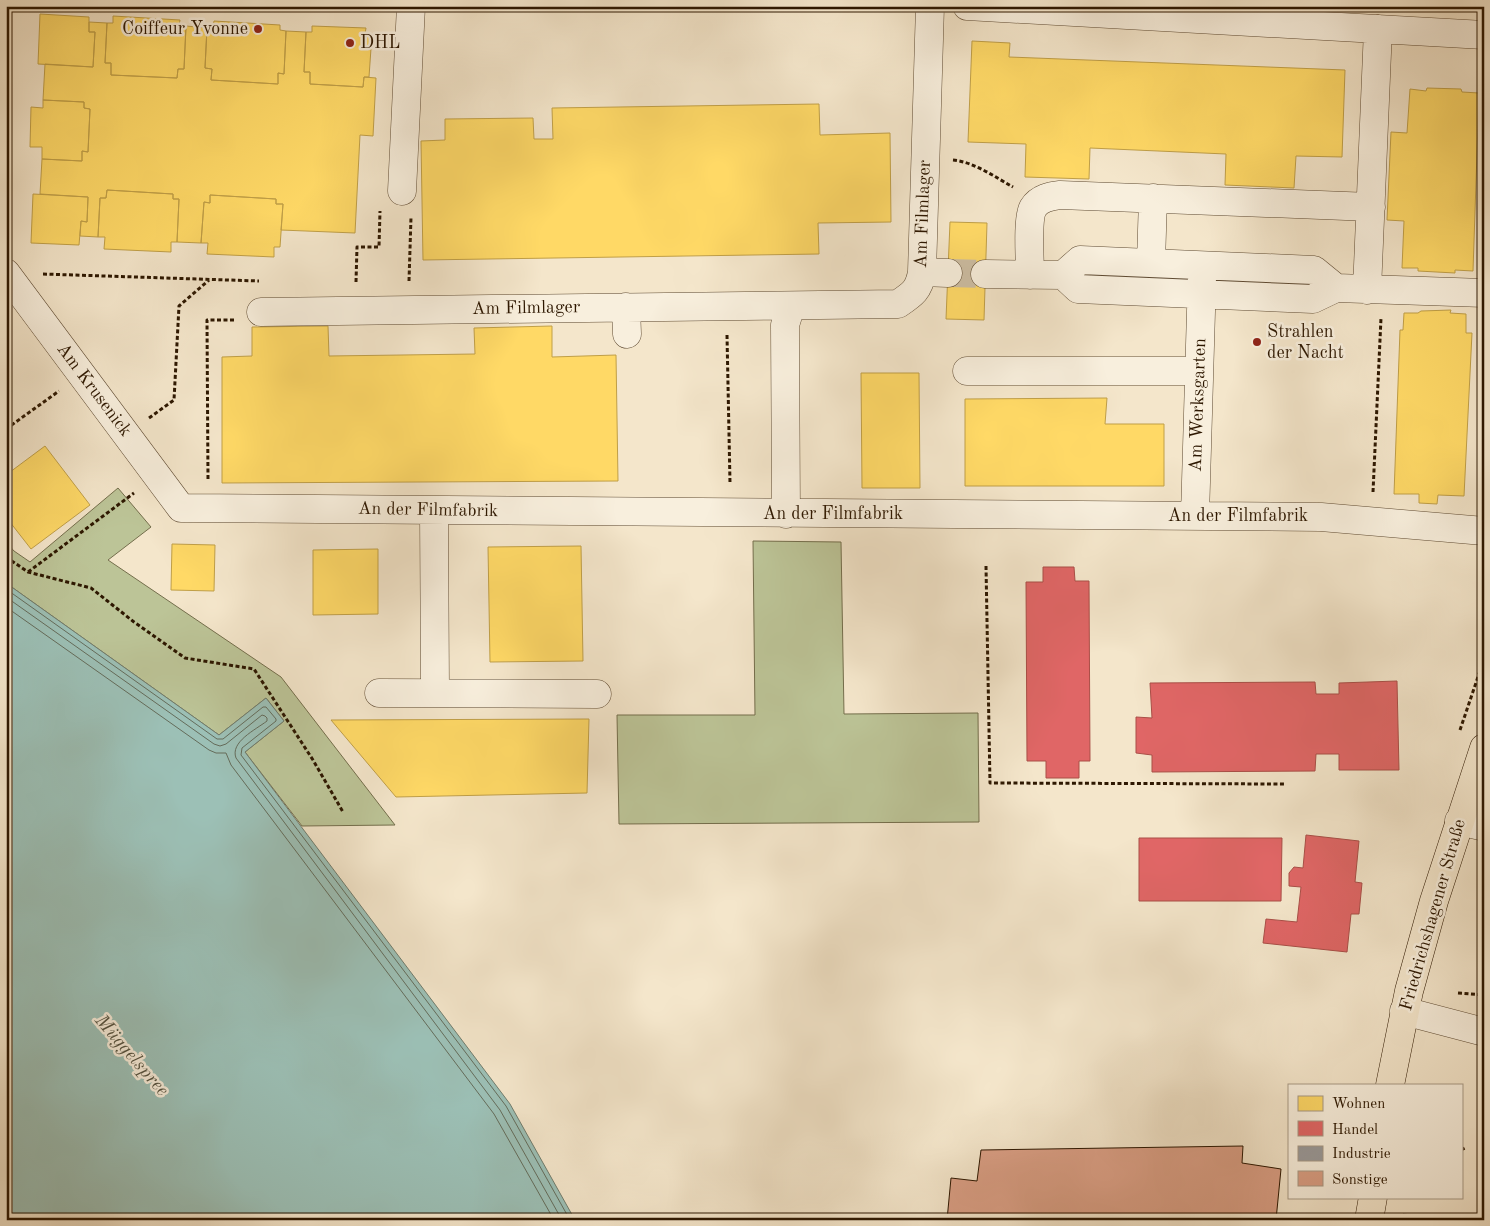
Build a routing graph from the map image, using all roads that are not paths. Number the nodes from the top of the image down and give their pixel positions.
1 (410, 6) edge
2 (930, 6) edge
3 (967, 6) edge
4 (1378, 29) junction
5 (1484, 35) edge
6 (391, 197) road end
7 (1153, 198) junction
8 (1371, 207) junction
9 (1150, 263) junction
10 (1202, 265) junction
11 (6, 273) edge
12 (985, 274) tunnel mouth
13 (1030, 275) junction
14 (1063, 275) junction
15 (1336, 288) junction
16 (1375, 290) junction
17 (1484, 293) edge
18 (1202, 294) junction
19 (791, 306) junction
20 (626, 307) junction
21 (261, 312) road end
22 (627, 334) dead end
23 (967, 371) dead end
24 (1199, 371) junction
25 (181, 508) joint
26 (434, 510) junction
27 (786, 514) junction
28 (1194, 516) junction
29 (1484, 530) edge
30 (435, 692) junction
31 (379, 694) dead end
32 (597, 694) dead end
33 (1484, 748) edge
34 (1472, 824) edge
35 (1404, 1011) junction
36 (1484, 1032) edge
37 (1390, 1084) edge
38 (1373, 1198) edge
39 (1369, 1220) edge

1 - 6 street
2 - 19 street, Am Filmlager
3 - 4 street
4 - 5 street
4 - 8 street
7 - 8 street
7 - 9 street
7 - 13 street
8 - 16 street
9 - 10 street
9 - 14 street
10 - 15 street
10 - 18 street, Am Werksgarten
11 - 25 street, Am Krusenick
12 - 13 street
13 - 14 street
14 - 18 street
15 - 16 street
15 - 18 street
16 - 17 street
18 - 24 street, Am Werksgarten
19 - 20 street, Am Filmlager
19 - 27 street
20 - 21 street, Am Filmlager
20 - 22 street
23 - 24 street
24 - 28 street, Am Werksgarten
25 - 26 street, An der Filmfabrik
26 - 27 street, An der Filmfabrik
26 - 30 street
27 - 28 street, An der Filmfabrik
28 - 29 street, An der Filmfabrik
30 - 31 street
30 - 32 street
33 - 34 main road, Friedrichshagener Straße
34 - 35 main road, Friedrichshagener Straße
35 - 36 street
35 - 37 main road, Friedrichshagener Straße
38 - 39 main road

